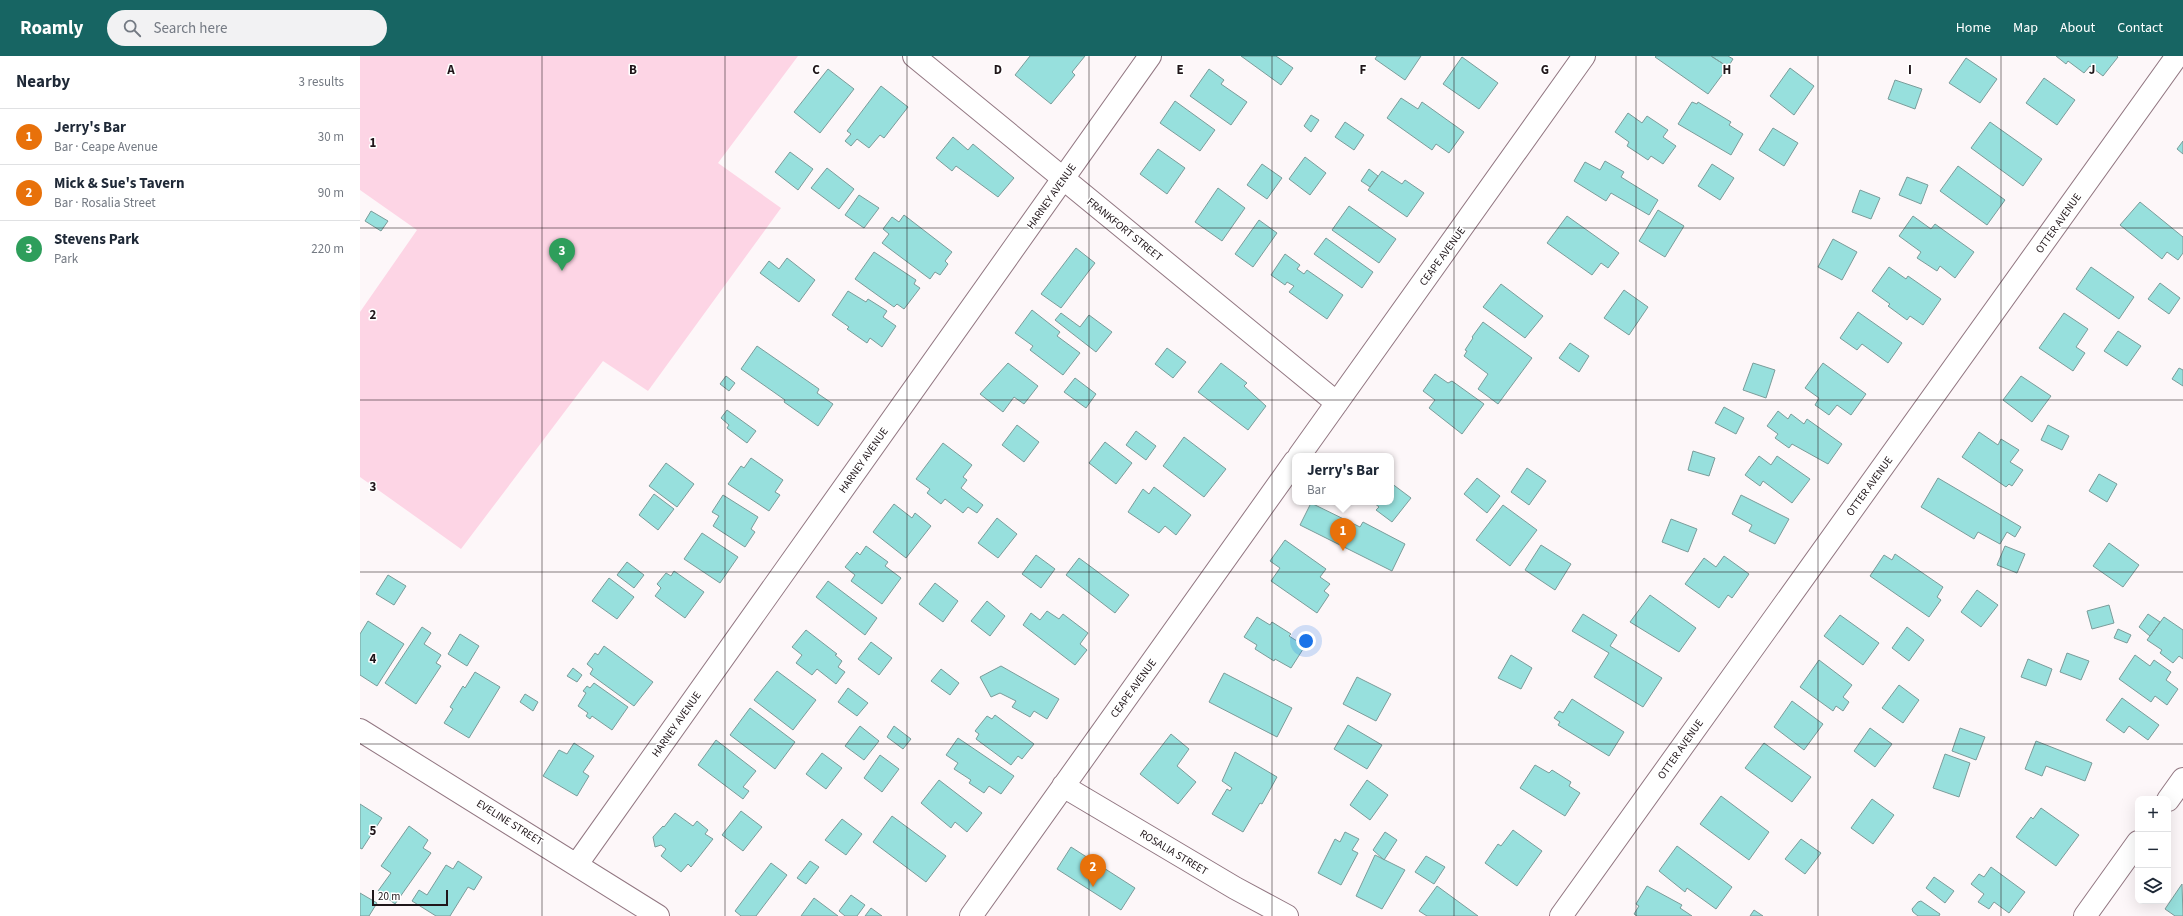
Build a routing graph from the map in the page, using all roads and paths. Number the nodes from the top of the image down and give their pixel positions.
1 (914, 56) edge
2 (1150, 56) edge
3 (1584, 56) edge
4 (2177, 56) edge
5 (1063, 178) junction
6 (1337, 403) junction
7 (1301, 453) edge
8 (1292, 465) edge
9 (360, 730) edge
10 (2183, 779) edge
11 (1063, 786) junction
12 (2171, 796) edge
13 (2135, 846) edge
14 (577, 864) junction
15 (658, 916) edge
16 (971, 916) edge
17 (1287, 916) edge
18 (1561, 916) edge
19 (2085, 916) edge

1 - 5 street, FRANKFORT STREET
2 - 5 street, HARNEY AVENUE
3 - 6 street, CEAPE AVENUE
4 - 18 street, OTTER AVENUE
5 - 6 street, FRANKFORT STREET
5 - 14 street, HARNEY AVENUE
6 - 7 street, CEAPE AVENUE
8 - 11 street, CEAPE AVENUE
9 - 14 street, EVELINE STREET
10 - 12 street
11 - 16 street, CEAPE AVENUE
11 - 17 street, ROSALIA STREET
13 - 19 street
14 - 15 street, EVELINE STREET

